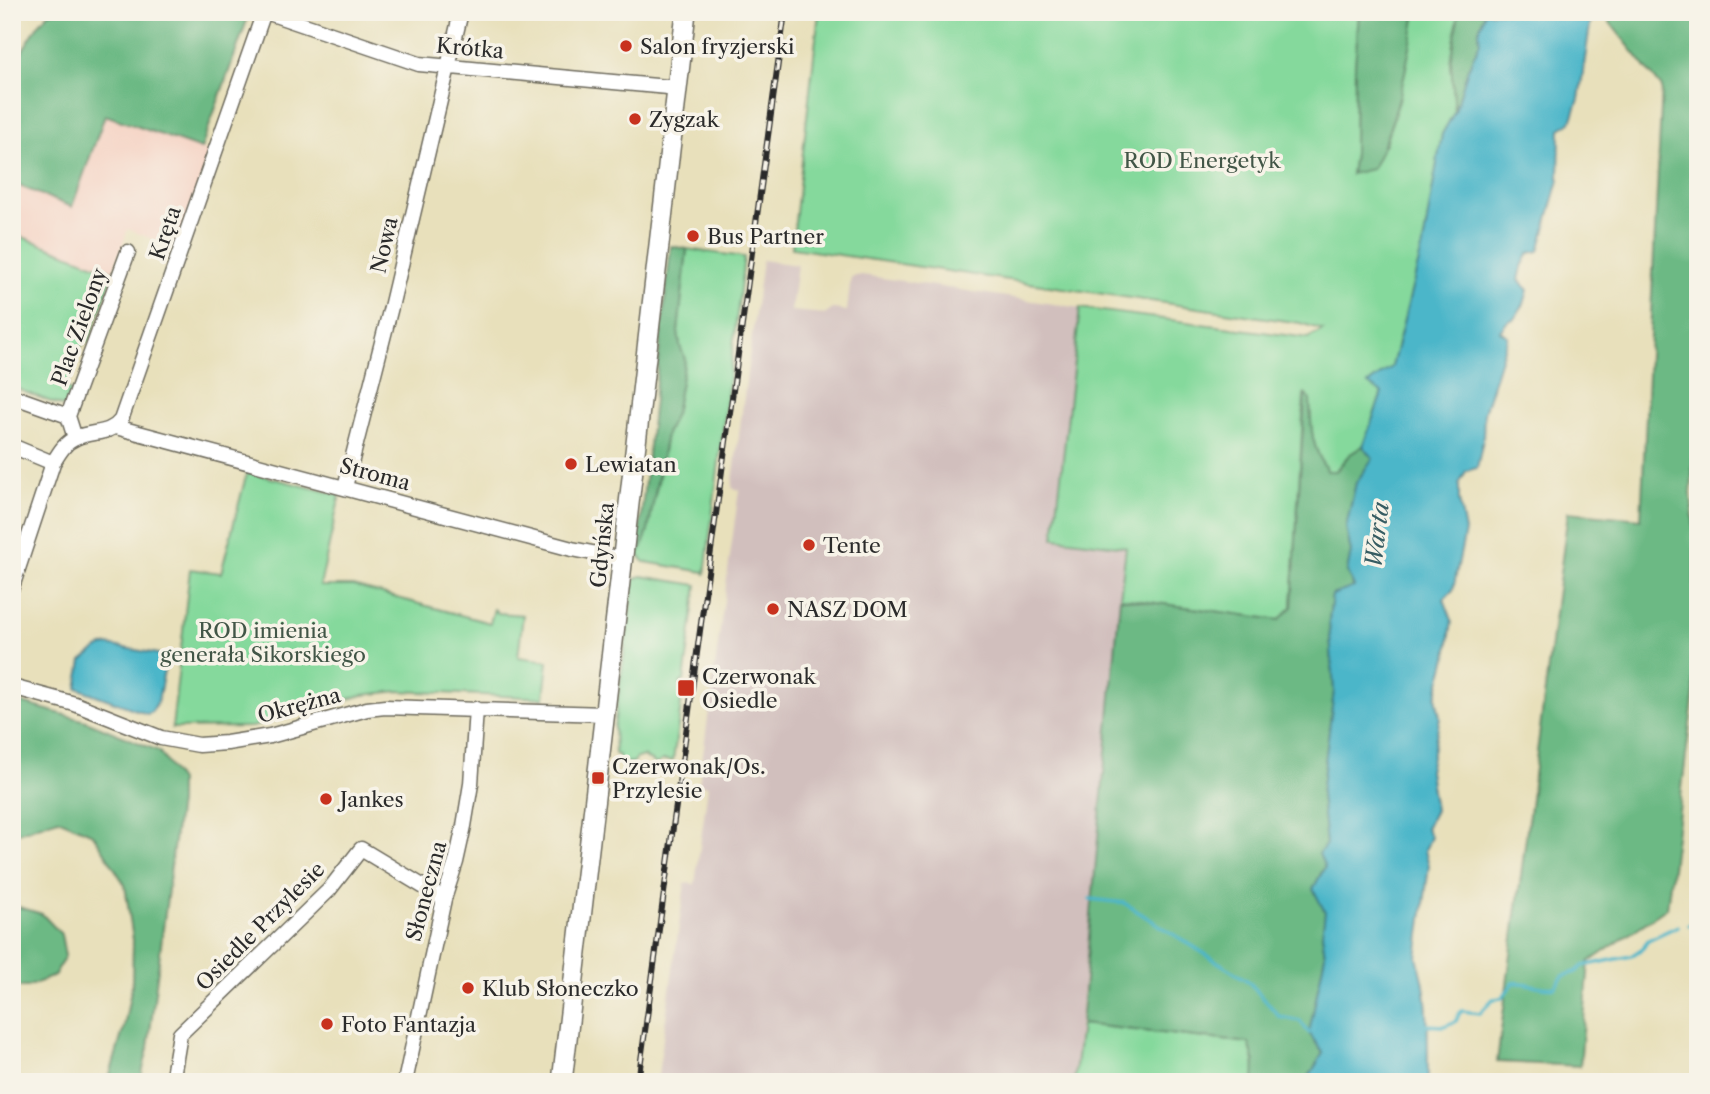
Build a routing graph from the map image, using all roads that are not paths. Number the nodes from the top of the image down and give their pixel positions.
1 (265, 12) edge
2 (461, 12) edge
3 (686, 12) edge
4 (448, 67) junction
5 (678, 88) junction
6 (128, 253) dead end
7 (12, 396) edge
8 (68, 416) junction
9 (116, 427) junction
10 (75, 438) junction
11 (12, 446) edge
12 (53, 463) junction
13 (345, 487) junction
14 (623, 559) junction
15 (12, 587) edge
16 (12, 687) edge
17 (476, 709) junction
18 (605, 714) junction
19 (444, 899) junction
20 (172, 1082) edge
21 (405, 1082) edge
22 (562, 1082) edge

1 - 4 street, Krótka
1 - 9 street, Kręta
2 - 4 street, Nowa
3 - 5 main road, Gdyńska
4 - 5 street, Krótka
4 - 13 street, Nowa
5 - 14 main road, Gdyńska
6 - 8 street, Plac Zielony
7 - 8 street, Plac Zielony
8 - 10 street, Plac Zielony
9 - 10 street
9 - 13 street, Stroma
10 - 12 street
11 - 12 street
12 - 15 street
13 - 14 street, Stroma
14 - 18 main road, Gdyńska
16 - 17 street, Okrężna
17 - 18 street, Okrężna
17 - 19 street, Słoneczna
18 - 22 main road, Gdyńska
19 - 20 street, Osiedle Przylesie
19 - 21 street, Słoneczna

